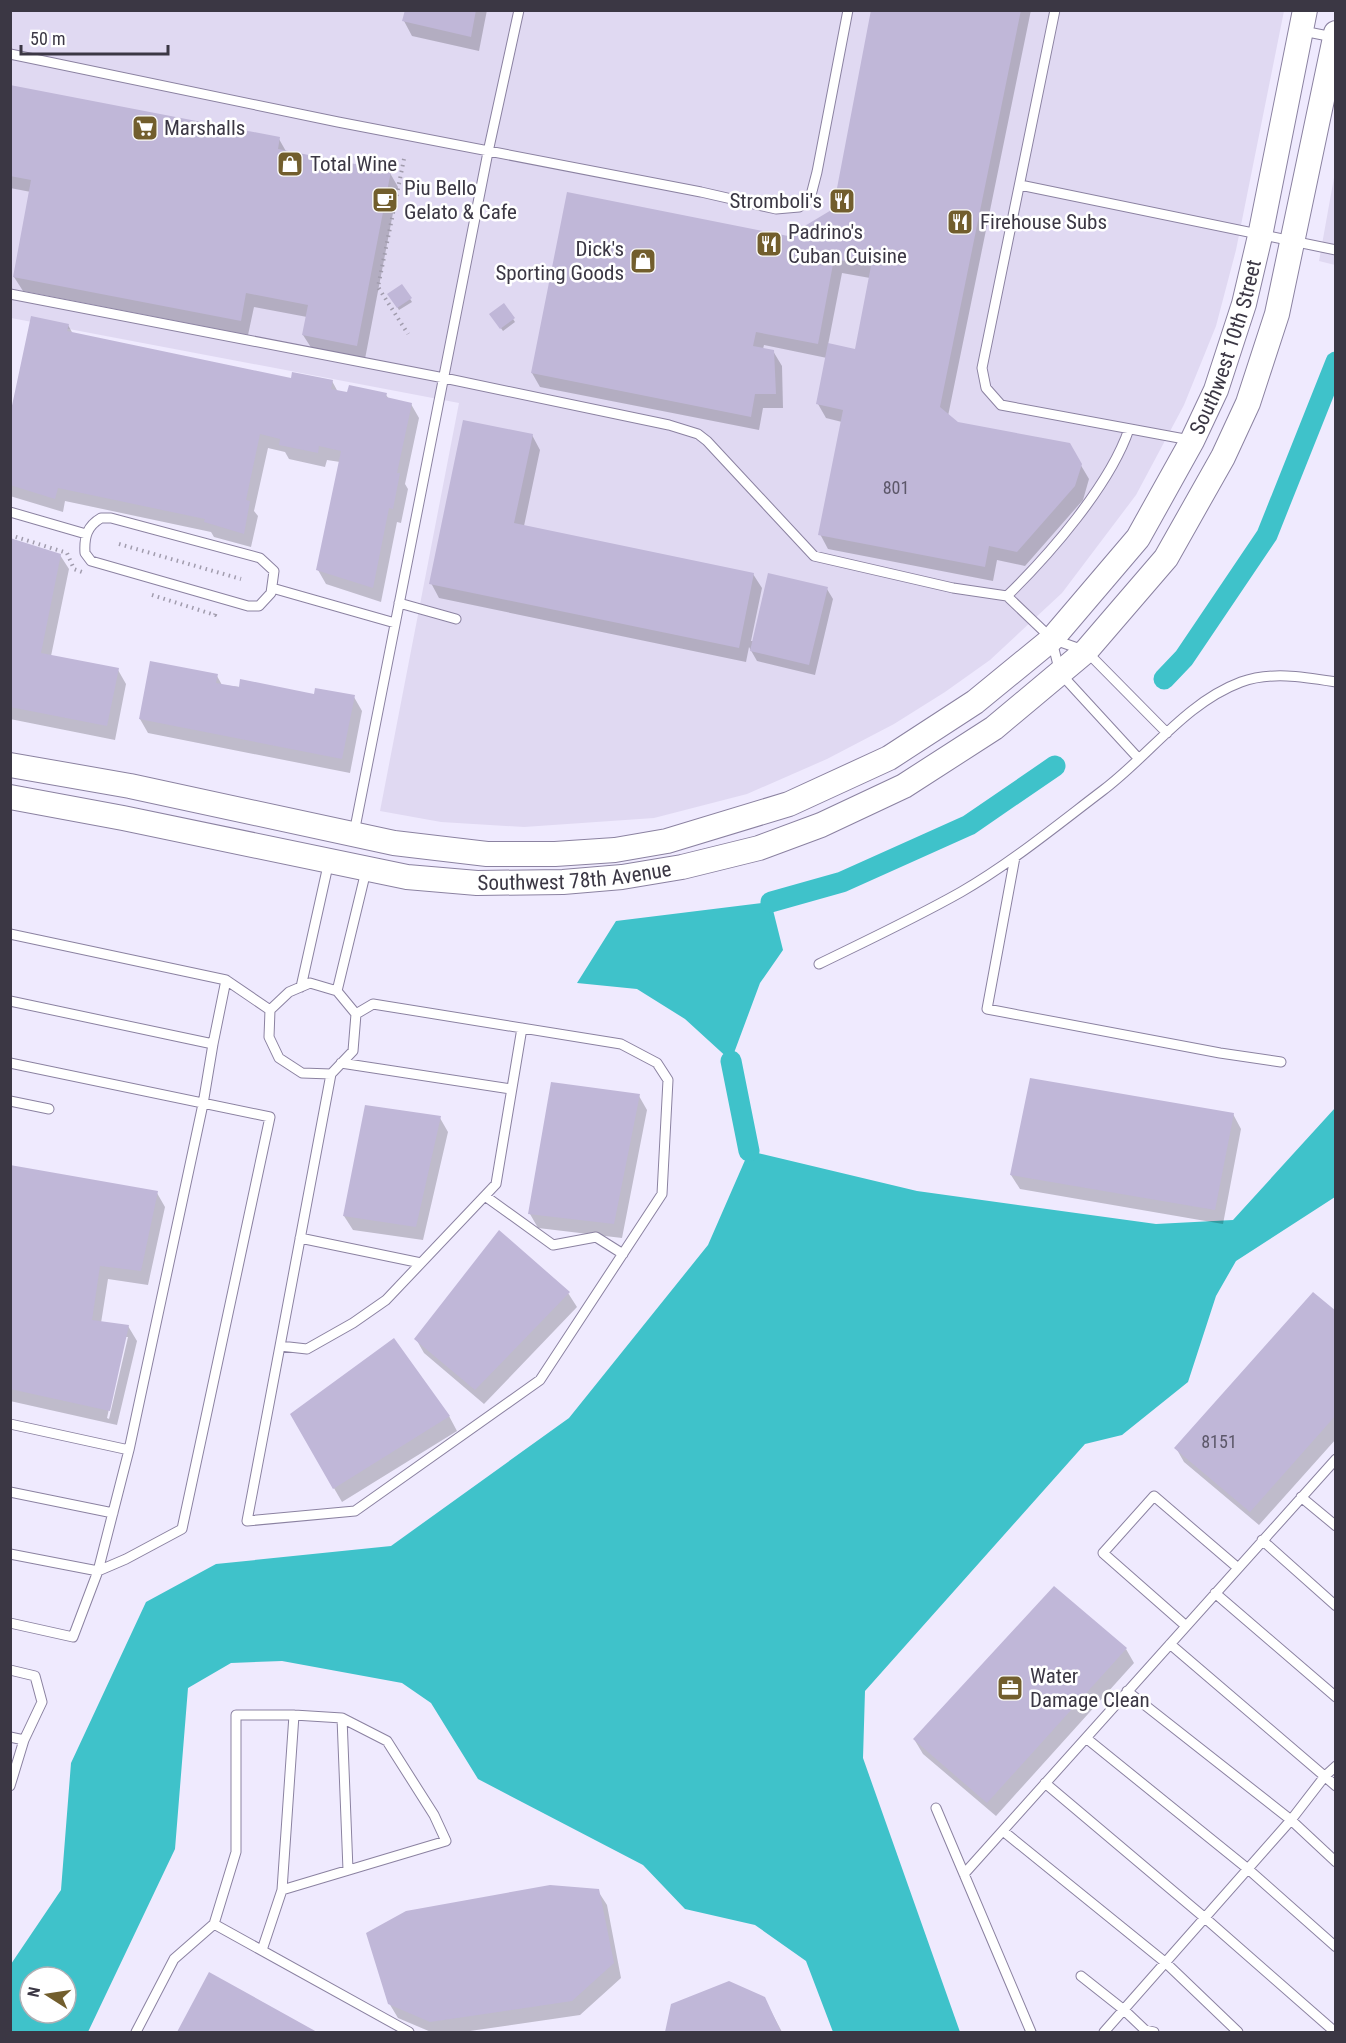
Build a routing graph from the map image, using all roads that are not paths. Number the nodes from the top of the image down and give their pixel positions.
1 (519, 10) edge
2 (848, 10) edge
3 (1055, 10) edge
4 (1303, 20) edge
5 (1335, 36) edge
6 (10, 54) edge
7 (488, 152) junction
8 (1020, 185) junction
9 (1260, 236) junction
10 (1293, 242) junction
11 (1335, 250) edge
12 (10, 294) edge
13 (444, 378) junction
14 (1129, 429) junction
15 (1192, 441) junction
16 (10, 512) edge
17 (86, 534) junction
18 (272, 588) junction
19 (1007, 596) junction
20 (399, 603) junction
21 (456, 619) dead end
22 (395, 623) junction
23 (1052, 639) junction
24 (1086, 651) junction
25 (1060, 673) junction
26 (1335, 682) edge
27 (1167, 733) junction
28 (1140, 759) junction
29 (10, 765) edge
30 (10, 797) edge
31 (354, 833) junction
32 (394, 843) junction
33 (291, 853) junction
34 (1015, 857) junction
35 (329, 861) junction
36 (366, 869) junction
37 (10, 934) edge
38 (819, 964) dead end
39 (226, 980) junction
40 (301, 987) junction
41 (337, 991) junction
42 (10, 1001) edge
43 (270, 1010) junction
44 (356, 1014) junction
45 (522, 1028) junction
46 (213, 1044) junction
47 (1281, 1062) dead end
48 (10, 1063) edge
49 (341, 1064) junction
50 (331, 1074) junction
51 (511, 1089) junction
52 (10, 1101) edge
53 (203, 1104) junction
54 (49, 1109) dead end
55 (485, 1196) junction
56 (300, 1238) junction
57 (623, 1254) junction
58 (421, 1263) junction
59 (280, 1346) junction
60 (10, 1424) edge
61 (129, 1450) junction
62 (1335, 1459) edge
63 (10, 1492) edge
64 (1301, 1497) junction
65 (113, 1513) junction
66 (1335, 1526) edge
67 (1262, 1540) junction
68 (10, 1554) edge
69 (1238, 1568) junction
70 (98, 1571) junction
71 (1215, 1593) junction
72 (1335, 1606) edge
73 (10, 1623) edge
74 (1186, 1626) junction
75 (1170, 1644) junction
76 (10, 1670) edge
77 (1127, 1691) junction
78 (1335, 1697) edge
79 (294, 1715) junction
80 (342, 1718) junction
81 (10, 1737) edge
82 (1086, 1738) junction
83 (24, 1740) junction
84 (1335, 1766) edge
85 (1325, 1776) junction
86 (1045, 1783) junction
87 (10, 1786) edge
88 (1335, 1786) edge
89 (936, 1808) dead end
90 (1292, 1820) junction
91 (1002, 1831) junction
92 (1335, 1862) edge
93 (1248, 1869) junction
94 (348, 1870) junction
95 (964, 1874) junction
96 (282, 1890) junction
97 (1205, 1918) junction
98 (214, 1924) junction
99 (1335, 1947) edge
100 (262, 1950) junction
101 (1166, 1963) junction
102 (1081, 1976) dead end
103 (1124, 2010) junction
104 (136, 2032) edge
105 (409, 2032) edge
106 (1031, 2032) edge
107 (1104, 2032) edge
108 (1148, 2032) edge
109 (1238, 2032) edge
110 (1335, 2032) edge

1 - 7 lane
2 - 7 lane
3 - 8 lane
4 - 5 lane
4 - 9 street, Southwest 10th Street
5 - 10 street, Southwest 10th Street
6 - 7 lane
7 - 13 lane
8 - 9 lane
8 - 14 lane
9 - 10 lane
9 - 15 street, Southwest 10th Street
10 - 11 lane
10 - 24 street, Southwest 10th Street
12 - 13 lane
13 - 19 lane
13 - 20 lane
14 - 15 lane
14 - 19 lane
15 - 23 street, Southwest 10th Street
16 - 17 lane
17 - 18 lane
17 - 18 lane
18 - 22 lane
19 - 23 lane
20 - 21 lane
20 - 22 lane
22 - 31 lane
23 - 24 lane
23 - 25 lane
23 - 32 street, Southwest 78th Avenue
24 - 25 street, Southwest 78th Avenue
24 - 27 lane
25 - 28 lane
25 - 36 street, Southwest 78th Avenue
26 - 27 lane
27 - 28 lane
28 - 34 lane
29 - 31 street, Southwest 78th Avenue
30 - 33 street, Southwest 78th Avenue
31 - 32 street, Southwest 78th Avenue
31 - 33 street
32 - 35 street
33 - 35 street, Southwest 78th Avenue
34 - 38 lane
34 - 47 lane
35 - 36 street, Southwest 78th Avenue
35 - 40 lane
36 - 41 lane
37 - 39 lane
39 - 43 lane
39 - 46 lane
40 - 41 lane
40 - 43 lane
41 - 44 lane
42 - 46 lane
43 - 50 lane
44 - 45 lane
44 - 49 lane
45 - 51 lane
45 - 57 lane
46 - 53 lane
48 - 53 lane
49 - 50 lane
49 - 51 lane
50 - 56 lane
51 - 55 lane
52 - 54 lane
53 - 61 lane
53 - 70 lane
55 - 57 lane
55 - 58 lane
56 - 58 lane
56 - 59 lane
57 - 59 lane
58 - 59 lane
60 - 61 lane
61 - 65 lane
62 - 64 lane
63 - 65 lane
64 - 66 lane
64 - 67 lane
65 - 70 lane
67 - 69 lane
67 - 72 lane
68 - 70 lane
69 - 71 lane
69 - 74 lane
70 - 73 lane
71 - 74 lane
71 - 78 lane
74 - 75 lane
75 - 77 lane
75 - 85 lane
76 - 83 lane
77 - 82 lane
77 - 90 lane
79 - 80 lane
79 - 96 lane
79 - 98 lane
80 - 94 lane
80 - 94 lane
81 - 83 lane
82 - 86 lane
82 - 93 lane
83 - 87 lane
84 - 85 lane
85 - 88 lane
85 - 90 lane
86 - 91 lane
86 - 97 lane
89 - 95 lane
90 - 92 lane
90 - 93 lane
91 - 95 lane
91 - 101 lane
93 - 97 lane
93 - 99 lane
94 - 96 lane
95 - 106 lane
96 - 100 lane
97 - 101 lane
97 - 110 lane
98 - 100 lane
98 - 104 lane
100 - 105 lane
101 - 103 lane
101 - 109 lane
102 - 103 lane
103 - 107 lane
103 - 108 lane

